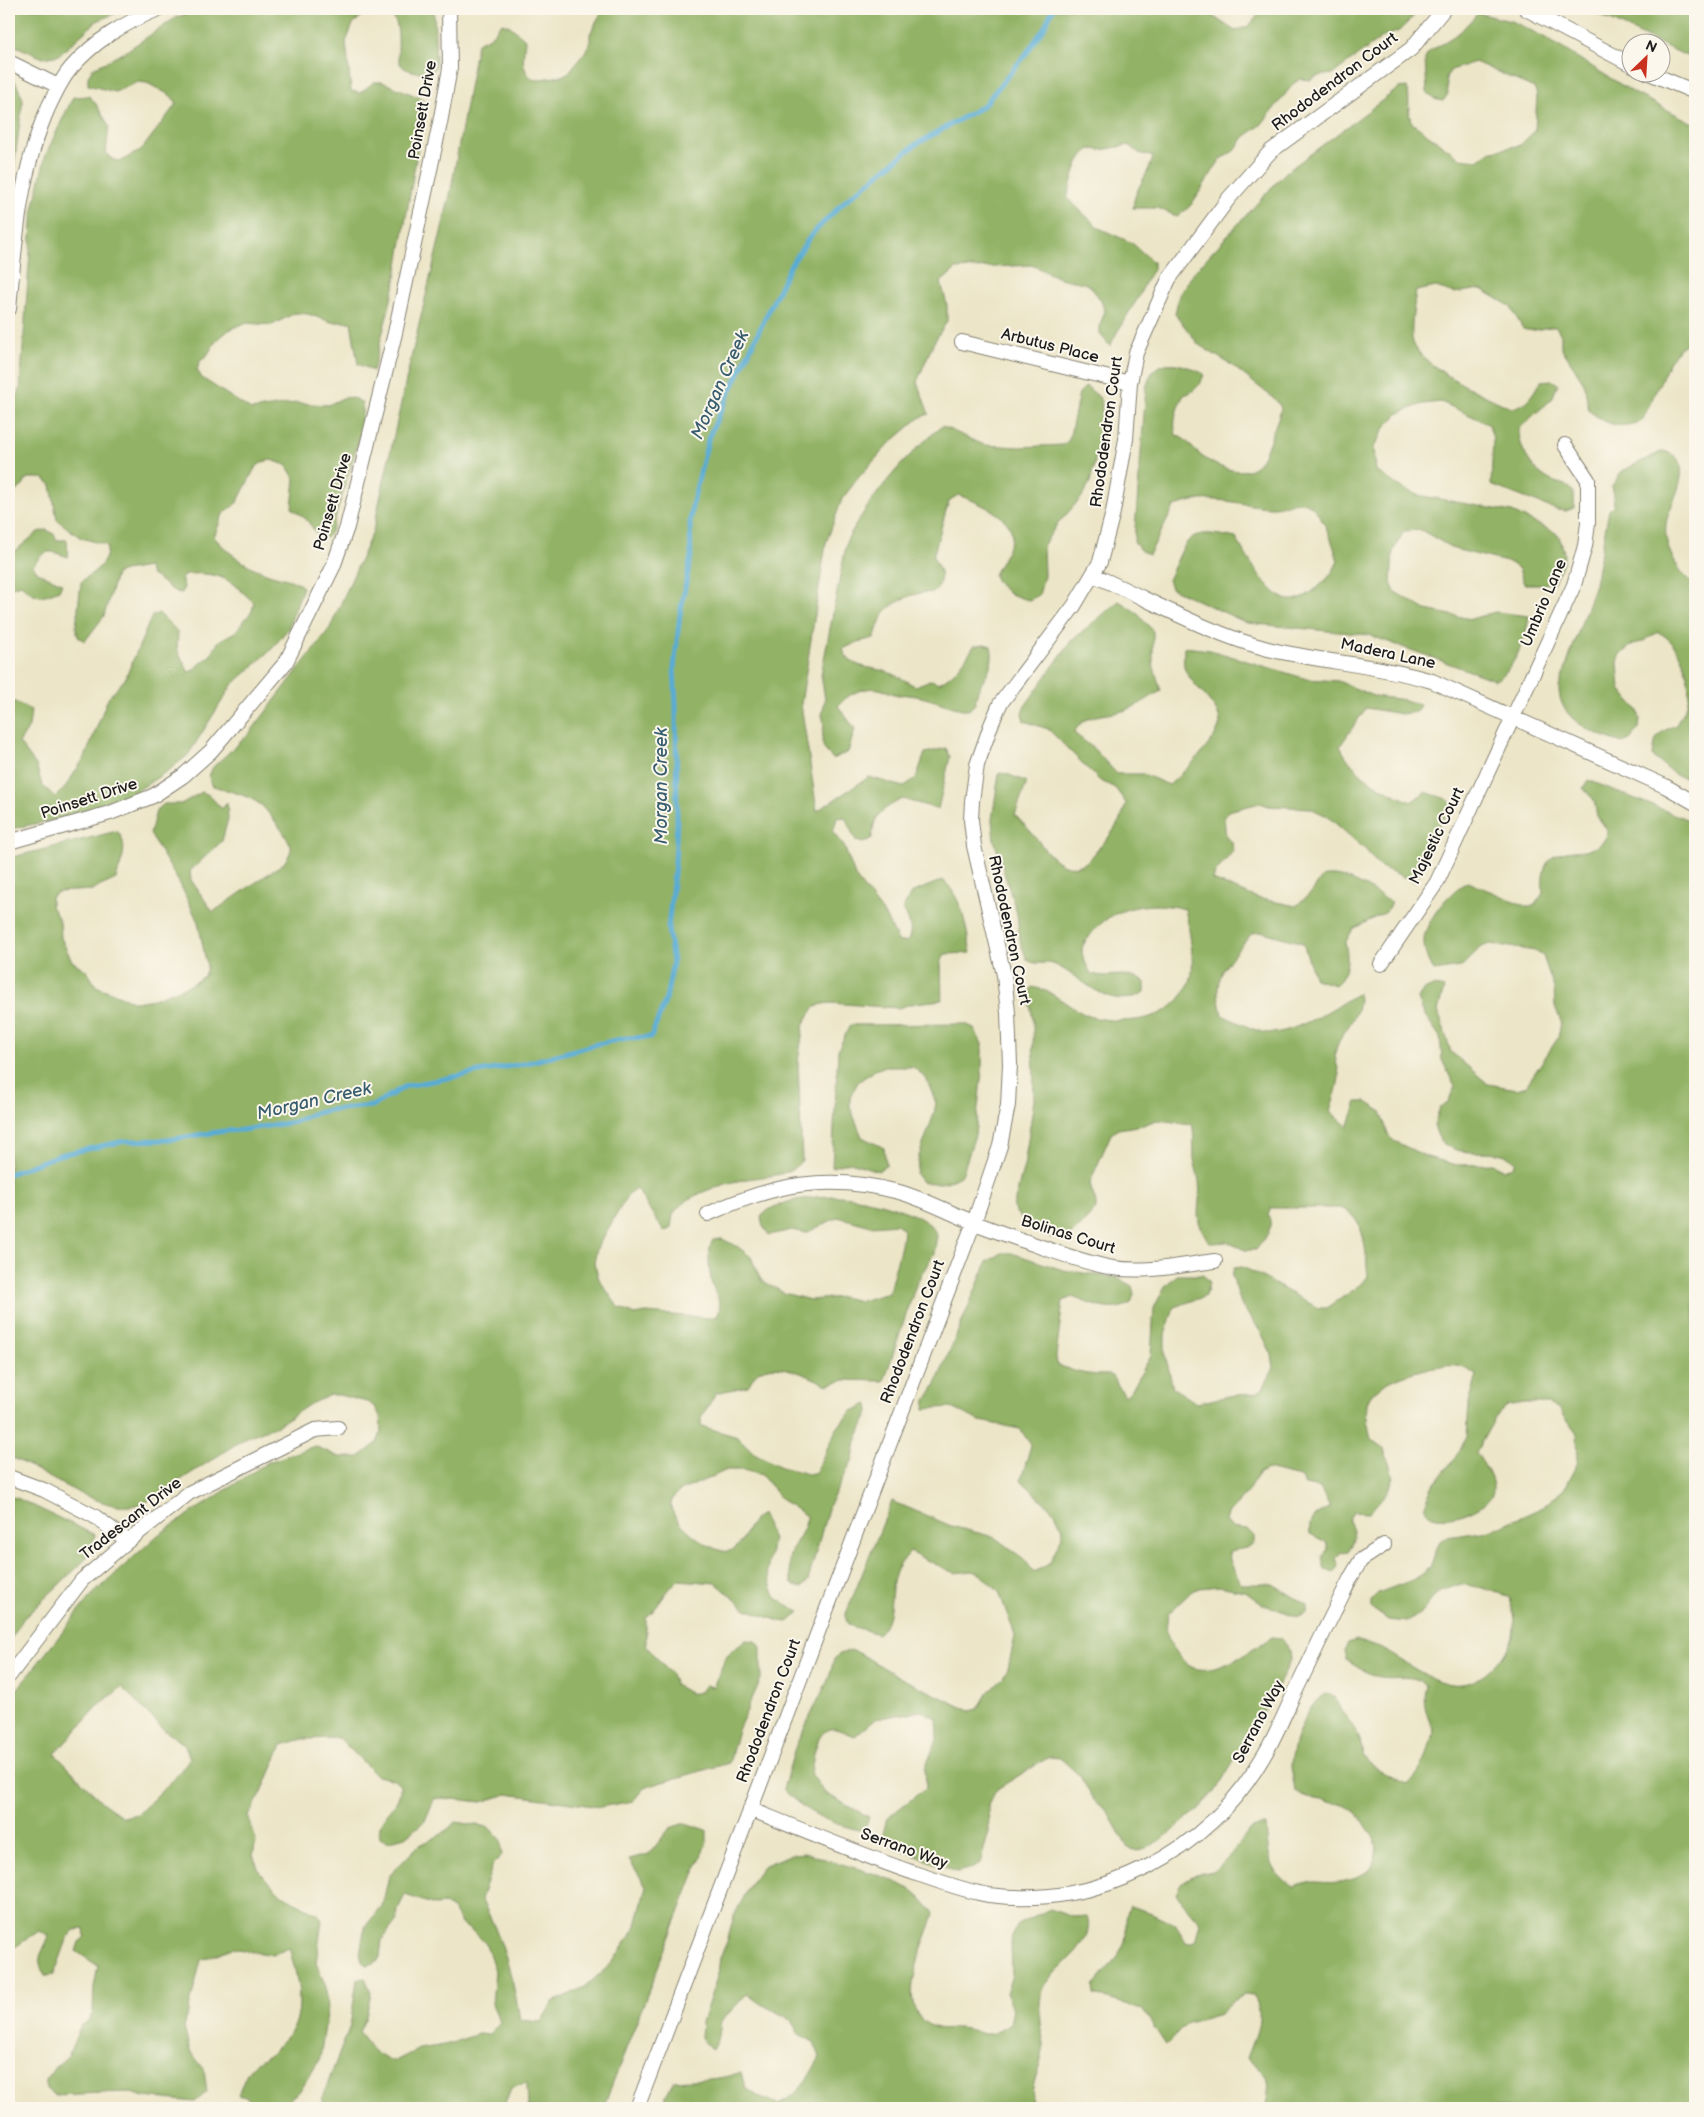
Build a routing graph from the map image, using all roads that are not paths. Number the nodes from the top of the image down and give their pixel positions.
1 (158, 9) edge
2 (449, 9) edge
3 (1444, 9) edge
4 (1526, 9) edge
5 (1622, 60) edge
6 (9, 62) edge
7 (1671, 82) edge
8 (58, 86) junction
9 (1695, 92) edge
10 (9, 309) edge
11 (962, 342) dead end
12 (1130, 383) junction
13 (1565, 445) dead end
14 (1093, 575) junction
15 (1513, 717) junction
16 (1695, 803) edge
17 (9, 842) edge
18 (1381, 964) dead end
19 (708, 1214) dead end
20 (974, 1222) junction
21 (1215, 1261) dead end
22 (338, 1428) dead end
23 (9, 1477) edge
24 (128, 1541) junction
25 (1384, 1545) dead end
26 (9, 1676) edge
27 (750, 1810) junction
28 (637, 2108) edge

1 - 8 street
2 - 17 street, Poinsett Drive
3 - 12 street, Rhododendron Court
4 - 5 street
6 - 8 street
7 - 9 street
8 - 10 street
11 - 12 street, Arbutus Place
12 - 14 street, Rhododendron Court
13 - 15 street, Umbrio Lane
14 - 15 street, Madera Lane
14 - 20 street, Rhododendron Court
15 - 16 street, Madera Lane
15 - 18 street, Majestic Court
19 - 20 street, Bolinas Court
20 - 21 street, Bolinas Court
20 - 27 street, Rhododendron Court
22 - 24 street, Tradescant Drive
23 - 24 street
24 - 26 street, Tradescant Drive
25 - 27 street, Serrano Way
27 - 28 street, Rhododendron Court

